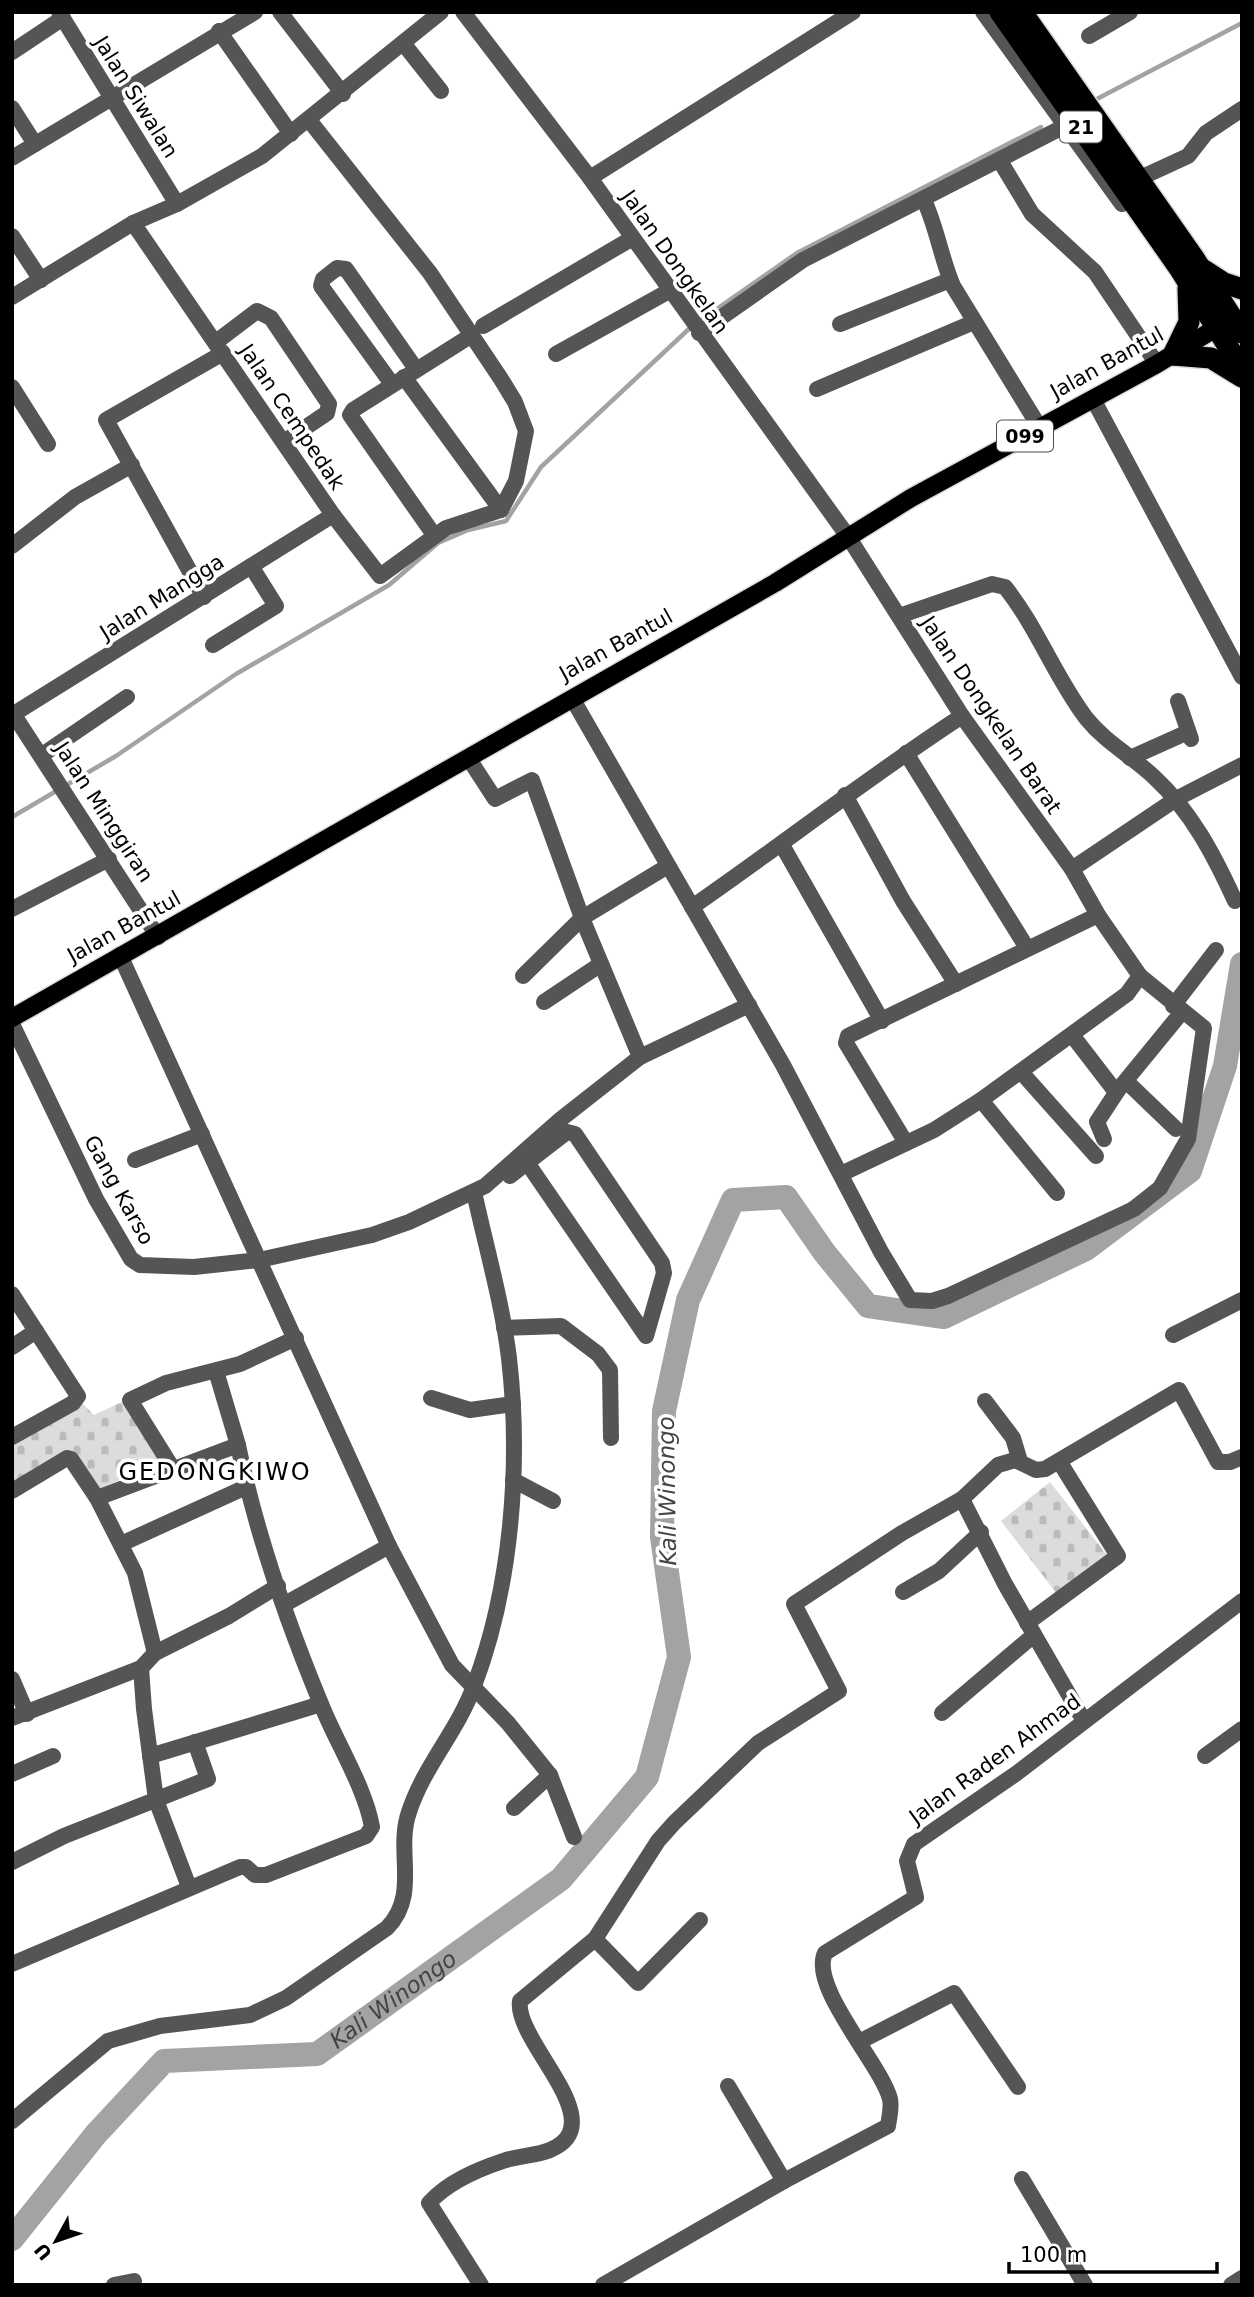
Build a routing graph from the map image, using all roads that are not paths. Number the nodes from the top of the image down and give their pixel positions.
1 (255, 12) edge
2 (279, 12) edge
3 (442, 12) edge
4 (463, 12) edge
5 (853, 12) edge
6 (983, 12) edge
7 (1000, 12) edge
8 (1022, 12) edge
9 (1130, 12) edge
10 (61, 15) edge
11 (219, 31) junction
12 (1089, 36) dead end
13 (403, 43) junction
14 (12, 51) edge
15 (441, 91) dead end
16 (343, 94) junction
17 (112, 97) junction
18 (12, 108) edge
19 (1242, 109) edge
20 (309, 120) junction
21 (1066, 127) junction
22 (291, 134) junction
23 (35, 144) junction
24 (12, 158) edge
25 (1000, 161) junction
26 (590, 178) junction
27 (1138, 179) junction
28 (924, 200) junction
29 (177, 204) junction
30 (133, 223) junction
31 (12, 236) edge
32 (631, 239) junction
33 (1161, 243) junction
34 (1192, 272) junction
35 (41, 280) junction
36 (950, 281) junction
37 (1242, 289) edge
38 (669, 291) junction
39 (12, 297) edge
40 (974, 322) junction
41 (839, 324) dead end
42 (1227, 325) edge
43 (478, 331) junction
44 (699, 333) junction
45 (220, 348) junction
46 (556, 354) dead end
47 (1165, 359) junction
48 (1242, 369) edge
49 (404, 377) junction
50 (1242, 377) edge
51 (12, 387) edge
52 (817, 389) dead end
53 (1093, 399) junction
54 (1040, 428) junction
55 (285, 442) junction
56 (48, 444) dead end
57 (132, 465) junction
58 (500, 510) junction
59 (332, 515) junction
60 (434, 535) junction
61 (849, 538) junction
62 (12, 546) edge
63 (251, 566) junction
64 (204, 597) junction
65 (899, 616) junction
66 (214, 645) dead end
67 (1242, 677) edge
68 (127, 697) dead end
69 (572, 698) junction
70 (1178, 701) dead end
71 (13, 713) edge
72 (962, 716) junction
73 (906, 752) junction
74 (42, 755) junction
75 (1130, 758) junction
76 (469, 759) junction
77 (1242, 765) edge
78 (845, 795) junction
79 (1176, 799) junction
80 (782, 845) junction
81 (109, 859) junction
82 (668, 866) junction
83 (1072, 869) junction
84 (1235, 901) dead end
85 (692, 907) junction
86 (12, 909) edge
87 (1098, 915) junction
88 (582, 918) junction
89 (158, 937) junction
90 (1027, 948) junction
91 (1216, 950) dead end
92 (120, 955) junction
93 (601, 964) junction
94 (523, 976) dead end
95 (1140, 976) junction
96 (956, 984) junction
97 (544, 1002) dead end
98 (749, 1005) junction
99 (1177, 1009) junction
100 (12, 1018) edge
101 (881, 1021) junction
102 (12, 1024) edge
103 (1072, 1035) junction
104 (640, 1057) junction
105 (1022, 1073) junction
106 (1123, 1086) junction
107 (981, 1100) junction
108 (1177, 1129) dead end
109 (202, 1133) junction
110 (1104, 1139) dead end
111 (906, 1143) junction
112 (1096, 1156) dead end
113 (135, 1160) dead end
114 (527, 1164) junction
115 (841, 1174) junction
116 (494, 1180) junction
117 (474, 1192) junction
118 (1057, 1193) dead end
119 (259, 1261) junction
120 (12, 1294) edge
121 (1242, 1300) edge
122 (505, 1328) junction
123 (36, 1331) junction
124 (1173, 1335) dead end
125 (296, 1338) junction
126 (12, 1347) edge
127 (216, 1371) junction
128 (431, 1398) dead end
129 (985, 1401) dead end
130 (513, 1405) junction
131 (12, 1437) edge
132 (611, 1438) dead end
133 (238, 1445) junction
134 (1242, 1457) edge
135 (1020, 1461) junction
136 (1059, 1461) junction
137 (173, 1469) junction
138 (513, 1480) junction
139 (247, 1487) junction
140 (12, 1491) edge
141 (97, 1498) junction
142 (962, 1499) junction
143 (553, 1501) dead end
144 (981, 1532) junction
145 (121, 1544) junction
146 (389, 1546) junction
147 (278, 1586) junction
148 (904, 1592) dead end
149 (1242, 1601) edge
150 (285, 1604) junction
151 (1031, 1629) junction
152 (155, 1653) junction
153 (141, 1668) junction
154 (12, 1679) edge
155 (470, 1684) junction
156 (321, 1704) junction
157 (942, 1713) dead end
158 (20, 1716) edge
159 (1084, 1721) junction
160 (1242, 1729) edge
161 (195, 1742) junction
162 (53, 1756) dead end
163 (150, 1756) junction
164 (1205, 1756) dead end
165 (12, 1774) edge
166 (550, 1775) junction
167 (156, 1800) junction
168 (514, 1808) dead end
169 (574, 1837) dead end
170 (12, 1862) edge
171 (189, 1887) junction
172 (700, 1920) dead end
173 (595, 1939) junction
174 (12, 1964) edge
175 (859, 2042) junction
176 (728, 2086) dead end
177 (1018, 2087) dead end
178 (12, 2119) edge
179 (1021, 2179) dead end
180 (784, 2181) junction
181 (1242, 2278) edge
182 (134, 2281) dead end
183 (114, 2285) edge
184 (481, 2285) edge
185 (603, 2285) edge
186 (1085, 2285) edge
187 (1231, 2285) edge

1 - 11 street
2 - 16 street
3 - 13 street
4 - 26 street, Jalan Dongkelan
5 - 26 street
6 - 21 street
7 - 33 highway, 21
8 - 27 highway, 21
9 - 12 street
10 - 14 street
10 - 17 street, Jalan Siwalan
11 - 17 street
11 - 22 street
13 - 15 street
13 - 16 street
16 - 20 street
17 - 23 street
17 - 29 street, Jalan Siwalan
18 - 23 street
19 - 27 street
20 - 22 street
20 - 43 street
21 - 25 street
21 - 33 street
22 - 29 street
23 - 24 street
25 - 28 street
25 - 47 street
26 - 32 street, Jalan Dongkelan
27 - 34 highway, 21
28 - 36 street
28 - 44 street
29 - 30 street
30 - 35 street
30 - 45 street, Jalan Cempedak
31 - 35 street
32 - 38 street, Jalan Dongkelan
32 - 43 street
33 - 34 highway, 21
34 - 37 highway
34 - 42 highway, 21
34 - 47 highway
35 - 39 street
36 - 40 street
36 - 41 street
38 - 44 street, Jalan Dongkelan
38 - 46 street
40 - 52 street
40 - 54 street
42 - 47 main road, Jalan Bantul / 099
42 - 48 highway
43 - 49 street
43 - 58 street
44 - 61 street, Jalan Dongkelan
45 - 55 street, Jalan Cempedak
45 - 55 street
45 - 57 street
47 - 50 highway
47 - 53 main road, Jalan Bantul / 099
49 - 49 street
49 - 58 street
49 - 60 street
51 - 56 street
53 - 54 main road, Jalan Bantul / 099
53 - 67 street
54 - 61 main road, Jalan Bantul / 099
55 - 59 street, Jalan Cempedak
57 - 62 street
57 - 64 street
58 - 60 street
59 - 60 street, Jalan Cempedak
59 - 63 street, Jalan Mangga
61 - 65 street, Jalan Dongkelan Barat
61 - 69 main road, Jalan Bantul
63 - 64 street, Jalan Mangga
63 - 66 street
64 - 71 street, Jalan Mangga
65 - 72 street, Jalan Dongkelan Barat
65 - 75 street
68 - 74 street
69 - 76 main road, Jalan Bantul
69 - 82 street
70 - 75 street
71 - 74 street, Jalan Minggiran
72 - 73 street
72 - 83 street, Jalan Dongkelan Barat
73 - 78 street
73 - 90 street
74 - 81 street, Jalan Minggiran
75 - 79 street
76 - 88 street
76 - 89 main road, Jalan Bantul
77 - 79 street
78 - 80 street
78 - 96 street
79 - 83 street
79 - 84 street
80 - 85 street
80 - 101 street
81 - 86 street
81 - 89 street, Jalan Minggiran
82 - 85 street
82 - 88 street
83 - 87 street, Jalan Dongkelan Barat
85 - 98 street
87 - 90 street
87 - 95 street, Jalan Dongkelan Barat
88 - 93 street
88 - 94 street
89 - 92 main road, Jalan Bantul
90 - 96 street
91 - 99 street
92 - 100 main road, Jalan Bantul
92 - 109 street
93 - 97 street
93 - 104 street
95 - 99 street, Jalan Dongkelan Barat
95 - 103 street
96 - 101 street
98 - 104 street
98 - 115 street
99 - 106 street
99 - 115 street, Jalan Dongkelan Barat
101 - 111 street
102 - 119 street, Gang Karso
103 - 105 street
103 - 106 street
104 - 116 street
105 - 107 street
105 - 112 street
106 - 108 street
106 - 110 street
107 - 111 street
107 - 118 street
109 - 113 street
109 - 119 street
111 - 115 street
114 - 114 street
114 - 116 street
116 - 117 street
117 - 119 street
117 - 122 street
119 - 125 street
120 - 123 street
121 - 124 street
122 - 130 street
122 - 132 street
123 - 126 street
123 - 131 street
125 - 127 street
125 - 146 street
127 - 133 street
127 - 137 street
128 - 130 street
129 - 135 street
130 - 138 street
133 - 137 street
133 - 139 street
134 - 136 street
135 - 136 street
135 - 142 street
136 - 151 street
137 - 141 street
138 - 143 street
138 - 155 street
139 - 145 street
139 - 147 street
140 - 141 street
141 - 145 street
142 - 144 street
142 - 173 street
144 - 148 street
144 - 151 street
145 - 152 street
146 - 150 street
146 - 155 street
147 - 150 street
147 - 152 street
149 - 159 street, Jalan Raden Ahmad
150 - 156 street
151 - 157 street
151 - 159 street
152 - 153 street
153 - 158 street
153 - 163 street
154 - 158 street
155 - 166 street
155 - 178 street
156 - 161 street
156 - 171 street
159 - 175 street, Jalan Raden Ahmad
160 - 164 street
161 - 163 street
161 - 167 street
162 - 165 street
163 - 167 street
166 - 168 street
166 - 169 street
167 - 170 street
167 - 171 street
171 - 174 street
172 - 173 street
173 - 184 street
175 - 177 street
175 - 180 street, Jalan Raden Ahmad
176 - 180 street
179 - 186 street
180 - 185 street, Jalan Raden Ahmad
181 - 187 street
182 - 183 street

